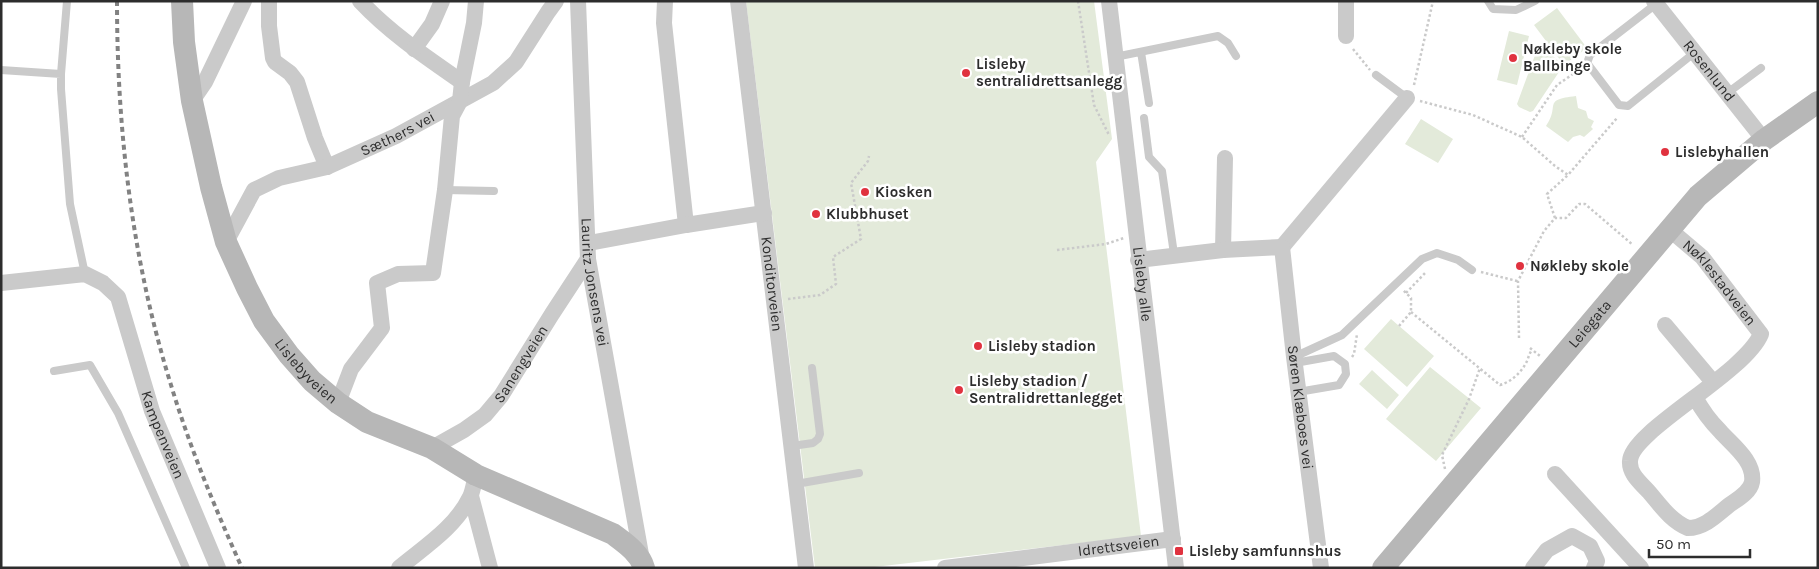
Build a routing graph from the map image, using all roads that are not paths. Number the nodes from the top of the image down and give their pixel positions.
1 (67, 1) edge
2 (182, 1) edge
3 (244, 1) edge
4 (269, 1) edge
5 (360, 1) edge
6 (442, 1) edge
7 (476, 1) edge
8 (556, 1) edge
9 (578, 1) edge
10 (665, 1) edge
11 (738, 1) edge
12 (1109, 1) edge
13 (1346, 1) edge
14 (1488, 1) edge
15 (1535, 1) edge
16 (1655, 3) edge
17 (1346, 36) road end
18 (414, 49) junction
19 (1142, 52) junction
20 (1694, 53) junction
21 (1236, 56) dead end
22 (1115, 57) junction
23 (1761, 68) dead end
24 (1, 70) edge
25 (1374, 73) road end
26 (61, 74) junction
27 (462, 82) junction
28 (1726, 94) junction
29 (1407, 98) joint
30 (192, 101) junction
31 (460, 101) junction
32 (1818, 102) edge
33 (1149, 103) dead end
34 (1144, 118) dead end
35 (1764, 140) junction
36 (1225, 158) dead end
37 (327, 167) junction
38 (445, 190) junction
39 (494, 191) dead end
40 (764, 213) junction
41 (686, 224) junction
42 (1670, 229) junction
43 (226, 242) junction
44 (589, 243) junction
45 (1282, 247) junction
46 (1223, 250) junction
47 (1174, 254) junction
48 (588, 259) junction
49 (1138, 260) junction
50 (1472, 270) road end
51 (85, 274) junction
52 (1, 283) edge
53 (1665, 325) dead end
54 (1294, 360) junction
55 (812, 368) dead end
56 (54, 371) dead end
57 (1713, 382) junction
58 (1298, 392) junction
59 (1695, 397) junction
60 (338, 403) junction
61 (792, 446) junction
62 (432, 448) junction
63 (859, 473) dead end
64 (1555, 474) dead end
65 (796, 484) junction
66 (473, 486) junction
67 (1173, 540) junction
68 (1031, 563) edge
69 (643, 564) edge
70 (186, 568) edge
71 (218, 568) edge
72 (398, 568) edge
73 (490, 568) edge
74 (806, 568) edge
75 (945, 568) edge
76 (1176, 568) edge
77 (1321, 568) edge
78 (1383, 568) edge
79 (1532, 568) edge
80 (1594, 568) edge
81 (1641, 568) edge

1 - 26 lane
2 - 30 street, Lislebyveien
3 - 30 street
4 - 37 street
5 - 18 street
6 - 18 street
7 - 27 street
8 - 31 street, Sæthers vei
9 - 44 street, Lauritz Jonsens vei
10 - 41 street
11 - 40 street, Konditorveien
12 - 22 street, Lisleby alle
13 - 17 street
14 - 15 lane
16 - 20 street, Rosenlund
16 - 20 lane
18 - 27 street
19 - 21 lane
19 - 22 lane
19 - 33 lane
20 - 28 street, Rosenlund
22 - 49 street, Lisleby alle
23 - 28 lane
24 - 26 lane
25 - 29 lane
26 - 51 lane
27 - 31 street
28 - 35 street, Rosenlund
29 - 45 street
30 - 43 street, Lislebyveien
31 - 37 street, Sæthers vei
31 - 38 street
32 - 35 street, Leiegata
34 - 47 lane
35 - 42 street, Leiegata
36 - 46 street
37 - 43 street, Sæthers vei
38 - 39 lane
38 - 60 street
40 - 41 street
40 - 61 street, Konditorveien
41 - 44 street
42 - 57 street, Nøklestadveien
42 - 78 street, Leiegata
43 - 60 street, Lislebyveien
44 - 48 street, Lauritz Jonsens vei
45 - 46 street
45 - 54 street, Søren Klæboes vei
46 - 47 street
47 - 49 street
48 - 62 street, Sanengveien
48 - 69 street, Lauritz Jonsens vei
49 - 67 street, Lisleby alle
50 - 54 lane
51 - 52 street
51 - 71 street, Kampenveien
53 - 57 street
54 - 58 street, Søren Klæboes vei
54 - 58 lane
55 - 61 lane
56 - 70 lane
57 - 59 street, Nøklestadveien
58 - 77 street, Søren Klæboes vei
59 - 59 street, Nøklestadveien
60 - 62 street, Lislebyveien
61 - 65 street, Konditorveien
62 - 66 street, Lislebyveien
63 - 65 lane
64 - 81 street
65 - 74 street, Konditorveien
66 - 69 street, Lislebyveien
66 - 72 street
66 - 73 street
67 - 68 street, Idrettsveien
67 - 76 street, Lisleby alle
68 - 75 street, Idrettsveien
79 - 80 street

